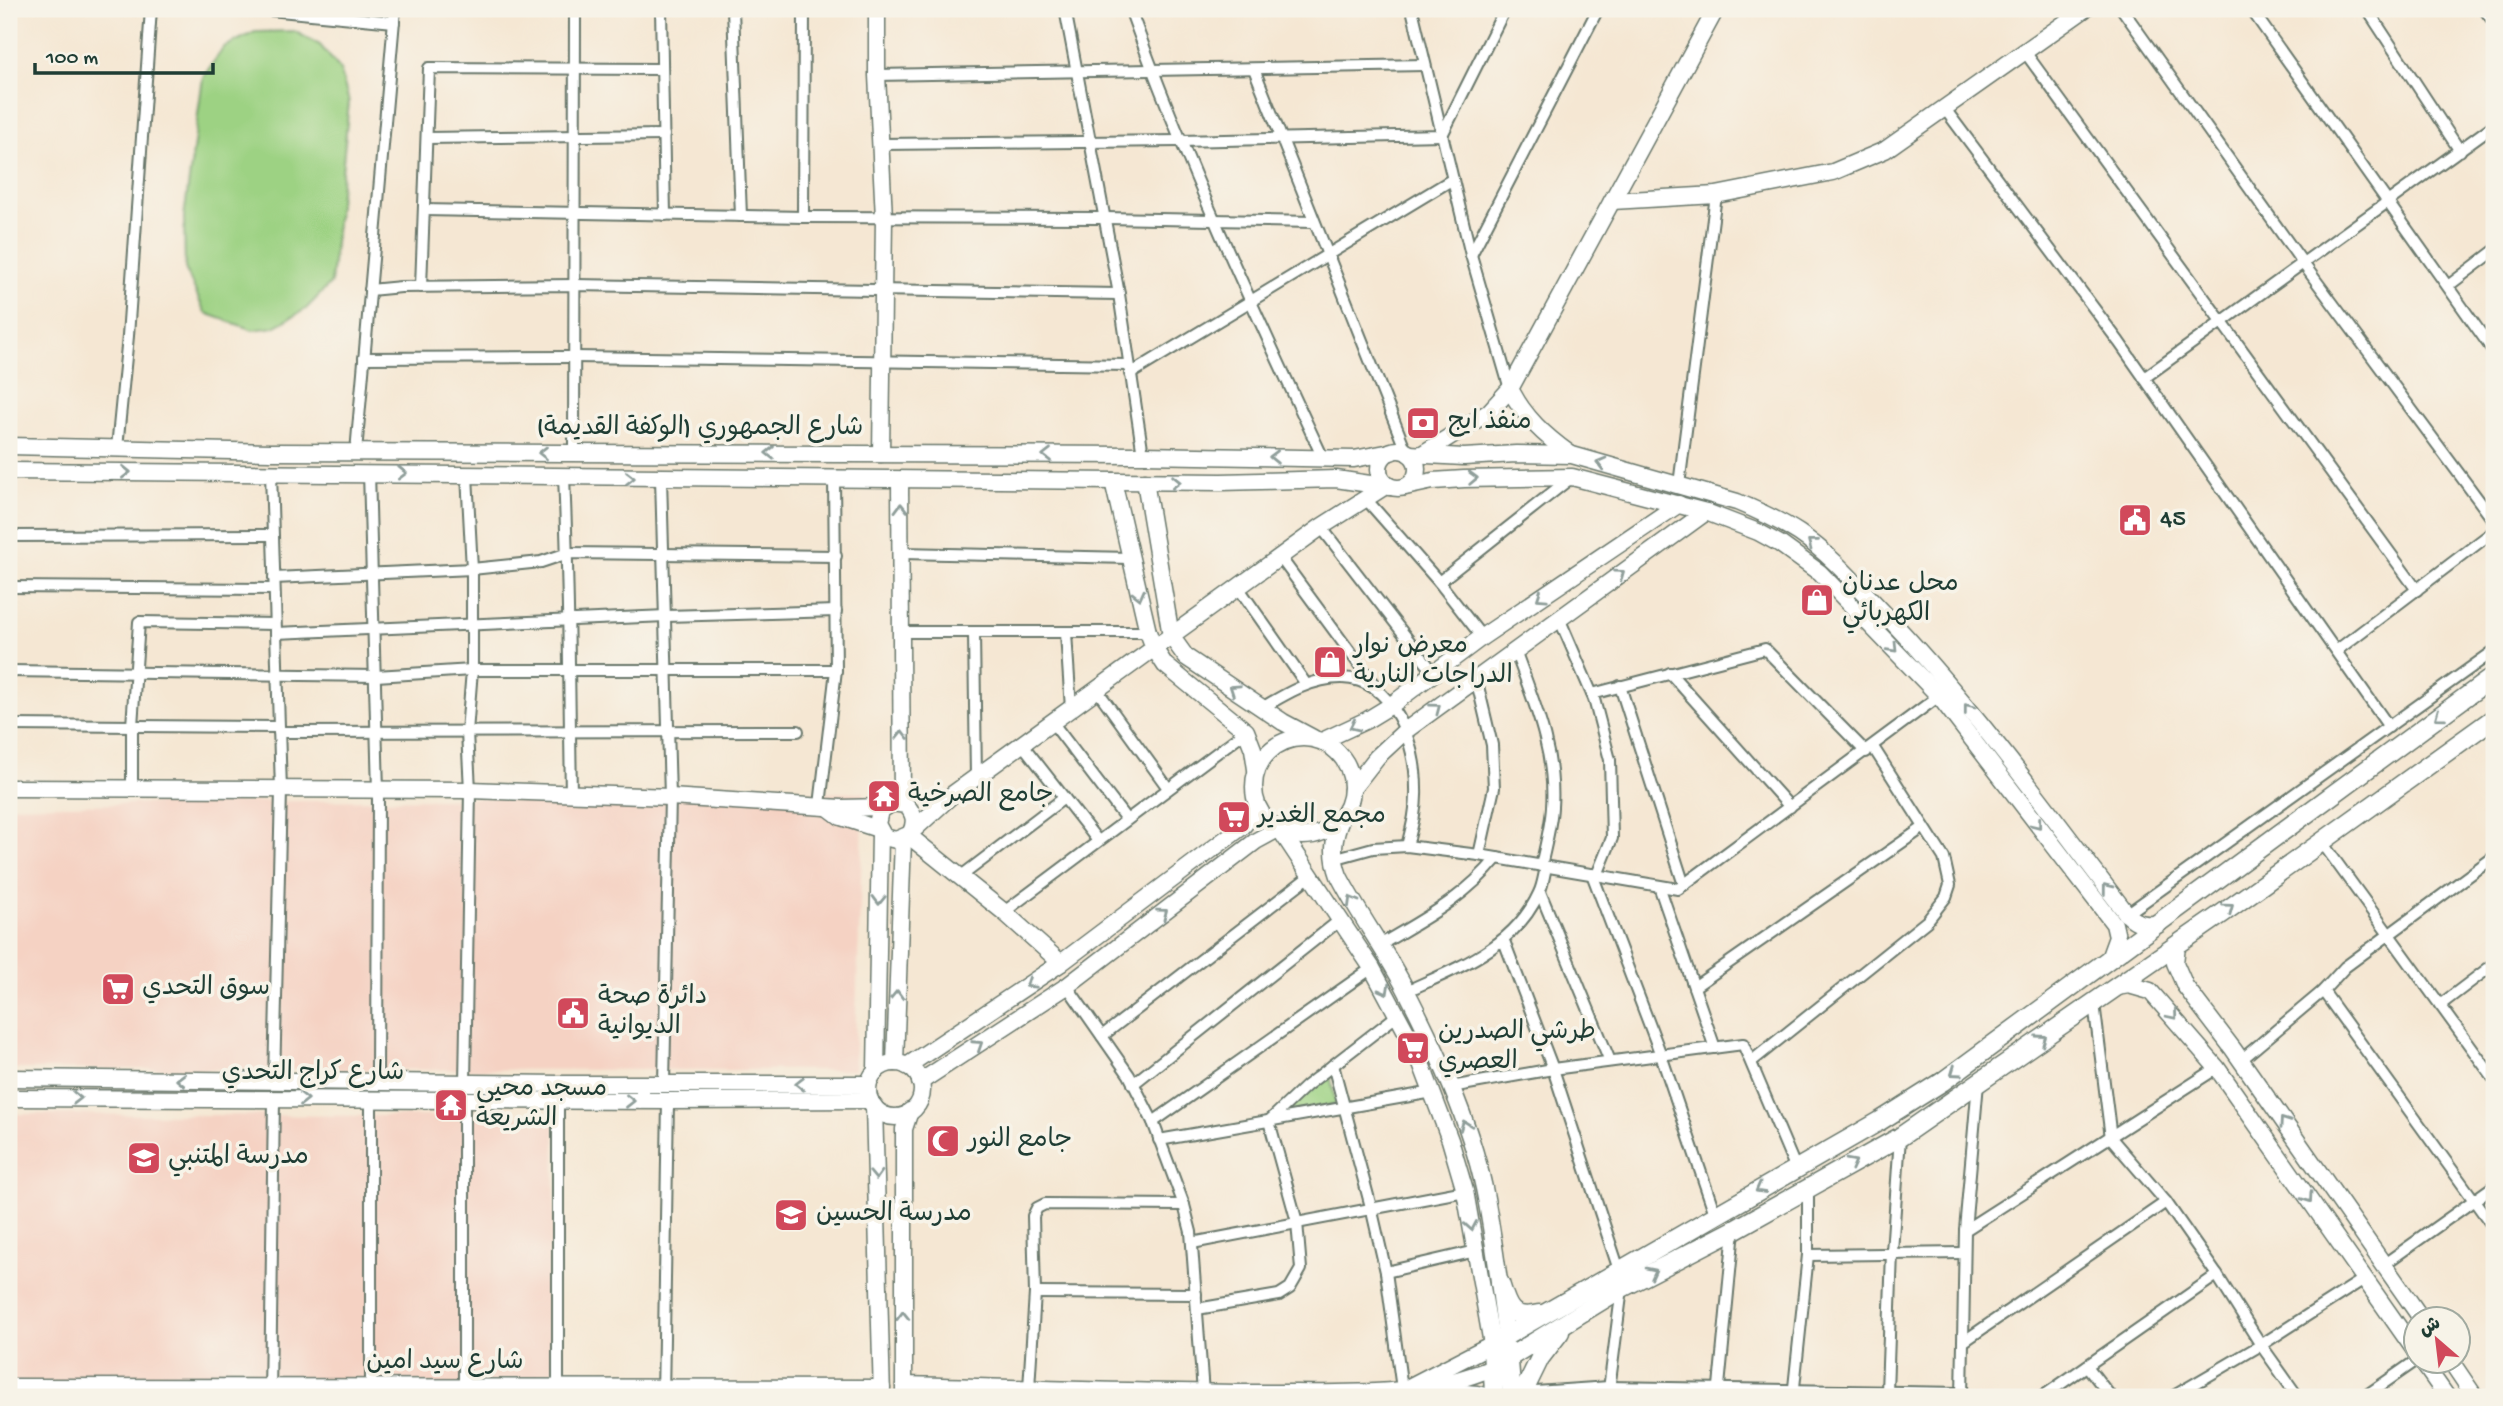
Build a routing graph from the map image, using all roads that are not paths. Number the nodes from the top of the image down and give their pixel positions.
1 (151, 9) edge
2 (259, 9) edge
3 (395, 9) edge
4 (575, 9) edge
5 (661, 9) edge
6 (733, 9) edge
7 (804, 9) edge
8 (877, 9) edge
9 (1065, 9) edge
10 (1130, 9) edge
11 (1412, 9) edge
12 (1505, 9) edge
13 (1598, 9) edge
14 (1716, 9) edge
15 (2085, 9) edge
16 (2122, 9) edge
17 (2251, 9) edge
18 (2367, 9) edge
19 (2484, 9) edge
20 (394, 22) junction
21 (2494, 22) edge
22 (2025, 52) junction
23 (1425, 65) junction
24 (575, 69) junction
25 (662, 69) junction
26 (1254, 69) junction
27 (1152, 70) junction
28 (1078, 71) junction
29 (877, 75) junction
30 (1945, 109) junction
31 (2494, 125) edge
32 (664, 135) junction
33 (1442, 135) junction
34 (575, 136) junction
35 (426, 138) junction
36 (1281, 139) junction
37 (1180, 141) junction
38 (1090, 142) junction
39 (881, 144) junction
40 (2460, 151) junction
41 (1453, 179) junction
42 (1716, 195) junction
43 (1612, 201) junction
44 (2389, 203) junction
45 (424, 210) junction
46 (575, 213) junction
47 (665, 215) junction
48 (741, 216) junction
49 (803, 217) junction
50 (884, 218) junction
51 (1105, 218) junction
52 (1213, 219) junction
53 (1314, 222) junction
54 (2494, 251) edge
55 (1328, 253) junction
56 (1471, 255) junction
57 (2302, 262) junction
58 (575, 285) junction
59 (2448, 286) junction
60 (421, 287) junction
61 (370, 290) junction
62 (884, 291) junction
63 (1119, 294) junction
64 (1250, 301) junction
65 (2221, 321) junction
66 (2494, 352) edge
67 (574, 357) junction
68 (364, 358) junction
69 (883, 361) junction
70 (1129, 370) junction
71 (2144, 378) junction
72 (1510, 389) junction
73 (9, 446) edge
74 (96, 448) junction
75 (117, 448) junction
76 (356, 452) junction
77 (574, 453) junction
78 (808, 454) junction
79 (881, 454) junction
80 (1408, 454) junction
81 (931, 455) junction
82 (1143, 455) junction
83 (1572, 456) junction
84 (1323, 458) junction
85 (9, 471) edge
86 (95, 471) junction
87 (369, 472) junction
88 (271, 473) junction
89 (467, 475) junction
90 (564, 477) junction
91 (1572, 477) junction
92 (661, 478) junction
93 (808, 479) junction
94 (834, 479) junction
95 (900, 480) junction
96 (930, 480) junction
97 (1113, 481) junction
98 (1145, 481) junction
99 (1679, 485) junction
100 (1392, 486) junction
101 (1365, 498) junction
102 (1679, 504) junction
103 (1706, 512) junction
104 (2494, 521) edge
105 (1321, 527) junction
106 (2494, 531) edge
107 (272, 535) junction
108 (9, 536) edge
109 (568, 552) junction
110 (664, 554) junction
111 (902, 554) junction
112 (836, 556) junction
113 (1280, 557) junction
114 (1130, 558) junction
115 (472, 569) junction
116 (373, 575) junction
117 (1439, 582) junction
118 (274, 584) junction
119 (9, 587) edge
120 (1238, 587) junction
121 (2417, 590) junction
122 (836, 611) junction
123 (666, 616) junction
124 (1559, 618) junction
125 (567, 622) junction
126 (472, 625) junction
127 (275, 628) junction
128 (374, 629) junction
129 (901, 632) junction
130 (1148, 632) junction
131 (974, 633) junction
132 (1066, 633) junction
133 (1171, 636) junction
134 (1482, 637) junction
135 (1154, 648) junction
136 (1515, 650) junction
137 (2336, 651) junction
138 (2494, 651) edge
139 (472, 670) junction
140 (667, 670) junction
141 (836, 670) junction
142 (9, 671) edge
143 (569, 671) junction
144 (135, 673) junction
145 (1434, 673) junction
146 (1670, 673) junction
147 (277, 675) junction
148 (376, 676) junction
149 (2494, 676) edge
150 (1476, 678) junction
151 (1306, 684) junction
152 (1620, 686) junction
153 (1376, 689) junction
154 (1097, 690) junction
155 (1592, 694) junction
156 (1938, 696) junction
157 (1390, 706) junction
158 (1262, 708) junction
159 (1071, 709) junction
160 (2494, 718) edge
161 (1052, 722) junction
162 (9, 725) edge
163 (132, 726) junction
164 (2389, 727) junction
165 (279, 730) junction
166 (669, 730) junction
167 (1246, 731) junction
168 (1405, 731) junction
169 (377, 732) junction
170 (467, 732) junction
171 (570, 732) junction
172 (799, 732) dead end
173 (1318, 740) junction
174 (1022, 744) junction
175 (1869, 749) junction
176 (1256, 769) junction
177 (976, 777) junction
178 (9, 788) edge
179 (1168, 788) junction
180 (132, 789) junction
181 (1352, 789) junction
182 (281, 790) junction
183 (470, 790) junction
184 (379, 791) junction
185 (571, 794) junction
186 (953, 794) junction
187 (670, 797) junction
188 (1064, 798) junction
189 (904, 805) junction
190 (824, 806) junction
191 (883, 807) junction
192 (1790, 807) junction
193 (1258, 808) junction
194 (1342, 817) junction
195 (1126, 819) junction
196 (1924, 827) junction
197 (879, 830) junction
198 (1280, 830) junction
199 (907, 835) junction
200 (1098, 841) junction
201 (2321, 842) junction
202 (1406, 846) junction
203 (1479, 855) junction
204 (2494, 857) edge
205 (1497, 858) junction
206 (1333, 859) junction
207 (1543, 866) junction
208 (1595, 875) junction
209 (1310, 876) junction
210 (960, 877) junction
211 (1684, 885) junction
212 (1660, 886) junction
213 (1540, 892) junction
214 (2182, 906) junction
215 (1004, 912) junction
216 (2120, 919) junction
217 (1340, 920) junction
218 (2159, 924) junction
219 (2200, 929) junction
220 (2389, 934) junction
221 (1504, 941) junction
222 (1380, 945) junction
223 (2177, 945) junction
224 (2109, 960) junction
225 (1061, 963) junction
226 (2494, 964) edge
227 (1372, 968) junction
228 (1067, 986) junction
229 (1694, 987) junction
230 (2117, 987) junction
231 (2071, 989) junction
232 (1407, 991) junction
233 (2323, 992) junction
234 (2440, 1005) junction
235 (2090, 1006) junction
236 (1399, 1014) junction
237 (1102, 1036) junction
238 (1715, 1048) junction
239 (1661, 1055) junction
240 (1752, 1060) junction
241 (2241, 1060) junction
242 (1610, 1061) junction
243 (901, 1064) junction
244 (1332, 1065) junction
245 (2217, 1068) junction
246 (1553, 1069) junction
247 (2493, 1075) edge
248 (9, 1078) edge
249 (274, 1081) junction
250 (377, 1082) junction
251 (920, 1082) junction
252 (465, 1083) junction
253 (664, 1083) junction
254 (1978, 1083) junction
255 (1133, 1084) junction
256 (1451, 1087) junction
257 (872, 1090) junction
258 (1433, 1092) junction
259 (9, 1098) edge
260 (274, 1099) junction
261 (371, 1099) junction
262 (464, 1100) junction
263 (558, 1100) junction
264 (668, 1101) junction
265 (1344, 1108) junction
266 (910, 1111) junction
267 (1269, 1121) junction
268 (1153, 1122) junction
269 (1900, 1138) junction
270 (2111, 1138) junction
271 (1160, 1140) junction
272 (1796, 1169) junction
273 (2494, 1186) edge
274 (1808, 1187) junction
275 (1465, 1191) junction
276 (2475, 1199) junction
277 (2166, 1202) junction
278 (1184, 1205) junction
279 (1371, 1207) junction
280 (1715, 1214) junction
281 (1297, 1222) junction
282 (2494, 1228) edge
283 (1734, 1230) junction
284 (1965, 1230) junction
285 (1192, 1243) junction
286 (1476, 1251) junction
287 (1892, 1252) junction
288 (1964, 1253) junction
289 (1808, 1255) junction
290 (2383, 1265) junction
291 (1386, 1272) junction
292 (2217, 1275) junction
293 (1620, 1279) junction
294 (2364, 1279) junction
295 (1500, 1283) junction
296 (1035, 1293) junction
297 (1196, 1294) junction
298 (2411, 1304) edge
299 (1197, 1309) junction
300 (1549, 1311) junction
301 (1580, 1314) junction
302 (2402, 1320) edge
303 (2395, 1323) junction
304 (2402, 1333) edge
305 (1499, 1340) junction
306 (1963, 1342) junction
307 (2261, 1345) junction
308 (1510, 1358) junction
309 (2087, 1366) junction
310 (1492, 1368) junction
311 (2402, 1371) edge
312 (2430, 1374) edge
313 (2460, 1374) edge
314 (9, 1387) edge
315 (1029, 1388) junction
316 (1404, 1389) junction
317 (904, 1391) edge
318 (124, 1392) edge
319 (270, 1392) edge
320 (371, 1392) edge
321 (464, 1392) edge
322 (558, 1392) edge
323 (1010, 1392) edge
324 (1608, 1392) edge
325 (1886, 1392) junction
326 (663, 1393) edge
327 (774, 1393) edge
328 (882, 1393) edge
329 (1718, 1393) edge
330 (1793, 1393) edge
331 (1105, 1394) edge
332 (1195, 1394) edge
333 (1289, 1395) edge
334 (1341, 1395) edge
335 (1962, 1395) edge
336 (1512, 1396) edge
337 (1484, 1397) edge
338 (2042, 1397) edge
339 (2111, 1397) edge
340 (2172, 1397) edge
341 (2298, 1397) edge
342 (2364, 1397) edge
343 (2447, 1397) edge
344 (2476, 1397) edge

1 - 75 street
2 - 20 street
3 - 20 street
4 - 24 street
5 - 25 street
6 - 48 street
7 - 49 street
8 - 29 street
9 - 28 street
10 - 27 street
11 - 23 street
12 - 33 street
13 - 56 street
14 - 43 street
15 - 22 street
16 - 57 street
17 - 44 street
18 - 40 street
19 - 21 street
20 - 61 street
22 - 30 street
22 - 65 street
23 - 26 street
23 - 33 street
24 - 25 street
24 - 34 street
24 - 35 street
25 - 32 street
26 - 27 street
26 - 36 street
27 - 28 street
27 - 37 street
28 - 29 street
28 - 38 street
29 - 39 street
30 - 42 street
30 - 71 street
31 - 40 street
32 - 34 street
32 - 47 street
33 - 36 street
33 - 41 street
34 - 35 street
34 - 46 street
35 - 45 street
36 - 37 street
36 - 53 street
37 - 38 street
37 - 52 street
38 - 39 street
38 - 51 street
39 - 50 street
40 - 44 street
41 - 55 street
41 - 56 street
42 - 43 street
42 - 99 street
43 - 72 street
44 - 57 street
44 - 59 street
45 - 46 street
45 - 60 street
46 - 47 street
46 - 58 street
47 - 48 street
48 - 49 street
49 - 50 street
50 - 51 street
50 - 62 street
51 - 52 street
51 - 63 street
52 - 53 street
52 - 64 street
53 - 55 street
54 - 59 street
55 - 64 street
55 - 80 street
56 - 72 street
57 - 65 street
57 - 104 street
58 - 60 street
58 - 62 street
58 - 67 street
59 - 66 street
60 - 61 street
61 - 68 street
62 - 63 street
62 - 69 street
63 - 70 street
64 - 70 street
64 - 84 street
65 - 71 street
65 - 121 street
67 - 68 street
67 - 69 street
67 - 77 street
68 - 76 street
69 - 70 street
69 - 79 street
70 - 82 street
71 - 137 street
72 - 80 street
72 - 83 street
73 - 74 street, شارع الجمهوري (الوكفة القديمة)
74 - 75 street, شارع الجمهوري (الوكفة القديمة)
74 - 86 street
75 - 76 street, شارع الجمهوري (الوكفة القديمة)
77 -> 76 street, شارع الجمهوري (الوكفة القديمة)
78 -> 77 street, شارع الجمهوري (الوكفة القديمة)
78 - 79 street, شارع الجمهوري (الوكفة القديمة)
78 - 93 street
79 - 81 street, شارع الجمهوري (الوكفة القديمة)
80 - 83 street
80 - 84 street, شارع الجمهوري (الوكفة القديمة)
80 - 100 street
80 - 100 street
82 -> 81 street, شارع الجمهوري (الوكفة القديمة)
81 - 96 street
84 -> 82 street, شارع الجمهوري (الوكفة القديمة)
99 -> 83 street
85 - 86 street, شارع الجمهوري (الوكفة القديمة)
86 -> 88 street, شارع الجمهوري (الوكفة القديمة)
87 - 88 street, شارع الجمهوري (الوكفة القديمة)
87 -> 89 street, شارع الجمهوري (الوكفة القديمة)
87 - 116 street
88 - 107 street
89 - 90 street, شارع الجمهوري (الوكفة القديمة)
89 - 115 street
90 -> 92 street, شارع الجمهوري (الوكفة القديمة)
90 - 109 street
100 -> 91 street
91 - 102 street
91 - 117 street
92 - 93 street, شارع الجمهوري (الوكفة القديمة)
92 - 110 street
93 - 94 street, شارع الجمهوري (الوكفة القديمة)
94 - 95 street, شارع الجمهوري (الوكفة القديمة)
94 - 112 street
95 - 96 street, شارع الجمهوري (الوكفة القديمة)
111 -> 95 street
96 - 97 street, شارع الجمهوري (الوكفة القديمة)
97 - 98 street, شارع الجمهوري (الوكفة القديمة)
97 - 114 street
98 -> 100 street, شارع الجمهوري (الوكفة القديمة)
98 - 133 street
216 -> 99 street
100 - 101 street
101 - 105 street
101 - 117 street
102 - 103 street
102 -> 134 street
124 -> 103 street
103 -> 156 street
105 - 113 street
105 - 145 street
106 - 121 street
107 - 108 street
107 - 118 street
109 - 110 street
109 - 115 street
109 - 125 street
110 - 112 street
110 - 123 street
111 - 114 street
111 - 129 street
112 - 122 street
113 - 120 street
113 - 153 street
114 -> 130 street
115 - 116 street
115 - 126 street
116 - 118 street
116 - 128 street
117 - 134 street
118 - 119 street
118 - 127 street
120 - 133 street
120 - 151 street
121 - 137 street
122 - 123 street
122 - 141 street
123 - 125 street
123 - 140 street
124 - 136 street
124 - 155 street
125 - 126 street
125 - 143 street
126 - 128 street
126 - 139 street
127 - 128 street
127 - 144 street
127 - 147 street
128 - 148 street
129 - 131 street
189 -> 129 street
130 - 132 street
130 - 135 street
131 - 132 street
131 - 177 street
132 - 159 street
133 - 135 street
158 -> 133 street
134 - 145 street
135 - 154 street
135 - 167 street
136 - 150 street
136 - 207 street
137 - 164 street
138 - 164 street
139 - 143 street
139 - 148 street
139 - 170 street
140 - 141 street
140 - 143 street
140 - 166 street
141 - 190 street
142 - 144 street
143 - 171 street
144 - 147 street
144 - 163 street
145 - 157 street
146 - 152 street
146 - 175 street
146 - 192 street
147 - 148 street
147 - 165 street
148 - 169 street
149 -> 214 main road
168 -> 150 street
150 - 203 street
151 - 153 street
151 - 158 street
152 - 155 street
152 - 211 street
153 - 157 street
154 - 159 street
154 - 179 street
155 - 208 street
156 - 175 street
156 -> 216 street
157 - 168 street
157 -> 173 street
158 - 173 street
159 - 161 street
160 - 201 main road
161 - 174 street
161 - 195 street
162 - 163 street
163 - 165 street
163 - 180 street
164 - 216 street
165 - 169 street
165 - 182 street
166 - 171 street
166 - 172 street
166 - 187 street
167 - 176 street
167 - 179 street
168 - 181 street
168 - 202 street
169 - 170 street
169 - 184 street
170 - 171 street
170 - 183 street
171 - 185 street
173 - 176 street
173 - 181 street
174 - 177 street
174 - 188 street
175 - 192 street
175 - 196 street
176 - 193 street
177 - 186 street
178 - 180 street
179 - 195 street
180 - 182 street
181 - 194 street
182 - 184 street
182 - 249 street
183 - 184 street
183 - 185 street
183 - 252 street
184 - 250 street
185 - 187 street
186 - 189 street
186 - 199 street
187 - 190 street
187 - 253 street
188 - 200 street
188 - 210 street
189 - 191 street
189 - 199 street
190 - 191 street
190 - 197 street
191 - 197 street
192 - 211 street
193 - 198 street
193 - 225 street
194 - 198 street
194 - 206 street
195 - 200 street
196 - 229 street
196 - 240 street
197 - 199 street
197 -> 257 street
198 - 209 street
228 -> 198 street
199 - 210 street
243 -> 199 street
200 - 215 street
219 -> 201 main road
201 - 220 street
202 - 203 street
202 - 206 street
203 - 205 street
204 - 220 street
205 - 207 street
205 - 222 street
222 -> 206 street
207 - 208 street
207 - 213 street
208 - 212 street
208 - 239 street
209 - 217 street
209 - 237 street
210 - 215 street
211 - 212 street
212 - 229 street
213 - 221 street
213 - 242 street
214 - 218 main road
214 - 219 main road
215 - 225 street
216 - 218 street
216 - 224 street
217 - 227 street
217 - 255 street
218 - 224 main road
219 - 223 main road
220 - 233 street
220 - 234 street
221 - 232 street
221 - 246 street
222 - 232 street
223 - 230 main road
223 - 241 street
224 - 231 main road
225 -> 243 street
226 - 234 street
227 -> 236 street
227 - 268 street
228 - 237 street
251 -> 228 street
229 - 238 street
230 - 235 main road
230 -> 245 street
231 - 235 main road
231 -> 272 main road
232 - 256 street
233 - 241 street
233 - 276 street
234 - 247 street
254 -> 235 main road
235 - 270 street
236 - 244 street
236 - 258 street
237 - 255 street
238 - 239 street
238 - 240 street
239 - 242 street
239 - 280 street
240 - 272 street
290 -> 241 street
242 - 246 street
243 - 251 street
243 - 257 street
244 - 265 street
244 - 267 street
245 - 270 street
245 -> 294 street
246 - 256 street
246 - 293 street
249 -> 248 street
249 - 250 street
250 - 252 street
251 - 266 street
252 - 253 street
257 -> 253 street
254 - 269 main road
254 - 284 street
255 - 268 street
295 -> 256 street
257 - 264 street, شارع كراج التحدي
257 - 266 street
257 -> 328 street
258 - 265 street
258 - 275 street
259 -> 260 street, شارع كراج التحدي
260 -> 261 street, شارع كراج التحدي
260 - 319 street
261 - 262 street, شارع كراج التحدي
261 - 320 street
262 - 263 street, شارع كراج التحدي
262 - 321 street
263 -> 264 street, شارع كراج التحدي
263 - 322 street
264 - 326 street
265 - 267 street
265 - 279 street
317 -> 266 street
267 - 271 street
267 - 281 street
268 - 271 street
274 -> 269 main road
269 - 287 street
270 - 277 street
270 - 284 street
271 - 278 street
272 -> 280 main road
273 - 276 street
274 - 283 main road
274 - 289 street
275 - 279 street
275 -> 286 street
276 - 282 street
276 - 290 street
277 - 292 street
277 - 306 street
278 - 285 street
278 - 296 street
279 - 281 street
279 - 291 street
280 - 293 main road
281 - 285 street
281 - 299 street
293 -> 283 main road
283 - 329 street
284 - 288 street
285 - 297 street
286 - 291 street
286 - 305 street
287 - 288 street
287 - 289 street
287 - 325 street
288 - 306 street
289 - 330 street
290 - 298 street
291 - 316 street
292 - 307 street
292 - 309 street
293 - 300 main road
293 - 301 main road
293 - 324 street
294 - 303 street
294 - 307 street
295 - 300 main road
295 - 305 street
296 - 297 street
296 - 315 street
297 - 299 street
299 - 332 street
300 - 305 main road
301 - 308 main road
301 - 336 main road
302 - 303 street
303 - 304 street
305 - 308 main road
305 - 310 main road
305 - 316 street
306 - 335 street
307 - 340 street
307 - 341 street
308 - 310 main road
308 - 336 main road
309 - 338 street
309 - 339 street
310 - 316 street
310 - 336 main road
311 - 342 street
312 - 343 street
313 - 344 street
314 - 318 street, شارع سيد امين
315 - 323 street
315 - 331 street
316 - 334 street
316 - 337 main road
317 - 323 street
318 - 319 street, شارع سيد امين
319 - 320 street, شارع سيد امين
320 - 321 street, شارع سيد امين
321 - 322 street, شارع سيد امين
322 - 326 street, شارع سيد امين
324 - 329 street
324 - 336 street
325 - 330 street
325 - 335 street
326 - 327 street, شارع سيد امين
327 - 328 street, شارع سيد امين
329 - 330 street
331 - 332 street
332 - 333 street
333 - 334 street

